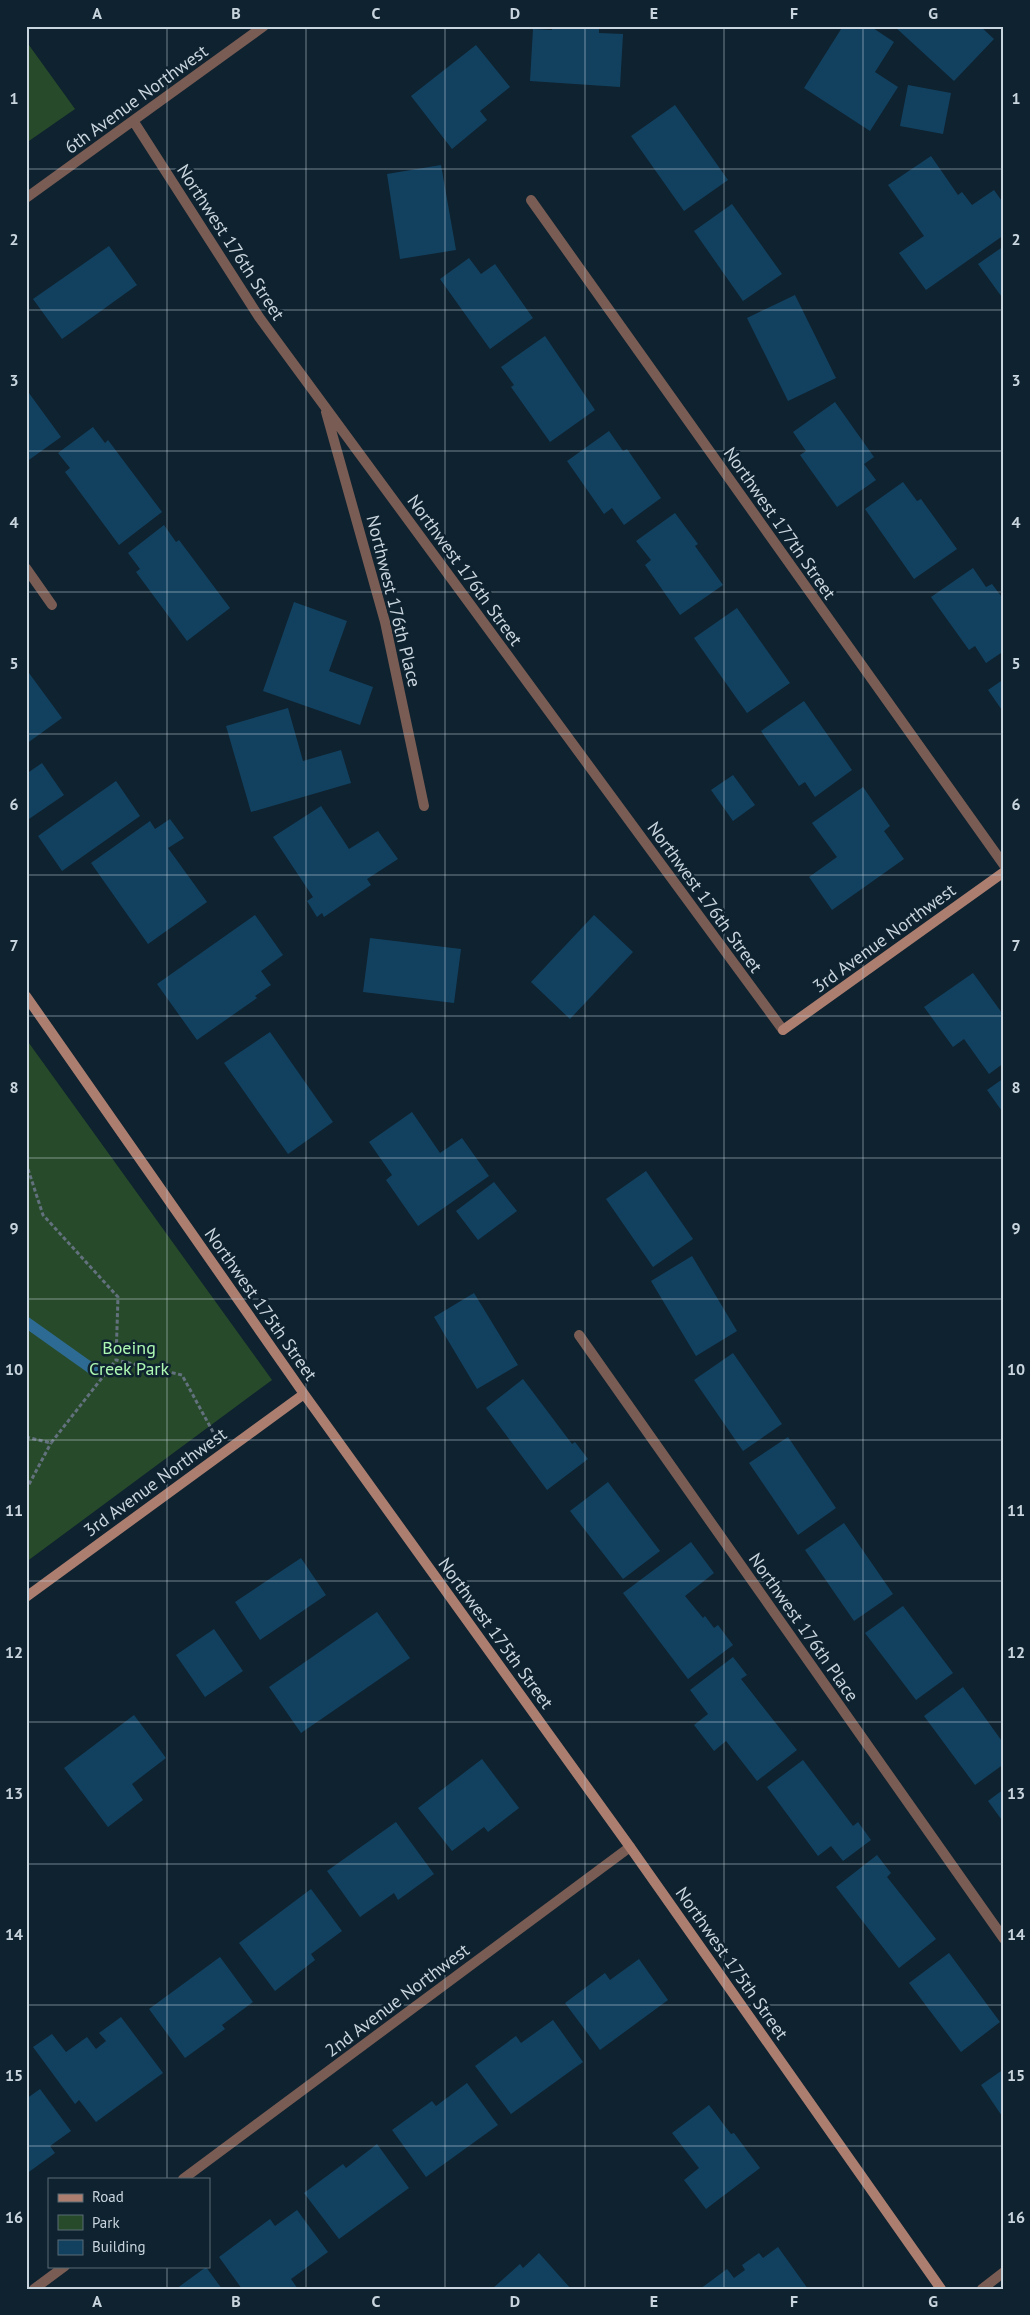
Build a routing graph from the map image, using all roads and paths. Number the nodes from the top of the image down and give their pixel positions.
1 (264, 26) edge
2 (134, 122) junction
3 (26, 198) edge
4 (531, 200) dead end
5 (324, 406) junction
6 (26, 568) edge
7 (52, 605) dead end
8 (424, 806) dead end
9 (1004, 866) edge
10 (1004, 872) edge
11 (26, 996) edge
12 (783, 1030) joint
13 (26, 1163) edge
14 (579, 1335) dead end
15 (116, 1360) junction
16 (304, 1394) junction
17 (26, 1438) edge
18 (51, 1443) junction
19 (223, 1452) junction
20 (26, 1490) edge
21 (26, 1597) edge
22 (630, 1847) junction
23 (1004, 1939) edge
24 (184, 2178) edge
25 (62, 2268) edge
26 (1004, 2272) edge
27 (34, 2289) edge
28 (941, 2289) edge
29 (982, 2289) edge

1 - 2 street, 6th Avenue Northwest
2 - 3 street, 6th Avenue Northwest
2 - 5 street, Northwest 176th Street
4 - 9 street, Northwest 177th Street
5 - 8 street, Northwest 176th Place
5 - 12 street, Northwest 176th Street
6 - 7 street
10 - 12 street, 3rd Avenue Northwest
11 - 16 street, Northwest 175th Street
13 - 15 path
14 - 23 street, Northwest 176th Place
15 - 18 path
15 - 19 path
16 - 19 street, 3rd Avenue Northwest
16 - 22 street, Northwest 175th Street
17 - 18 path
18 - 20 path
19 - 21 street, 3rd Avenue Northwest
22 - 24 street, 2nd Avenue Northwest
22 - 28 street, Northwest 175th Street
25 - 27 street
26 - 29 street

